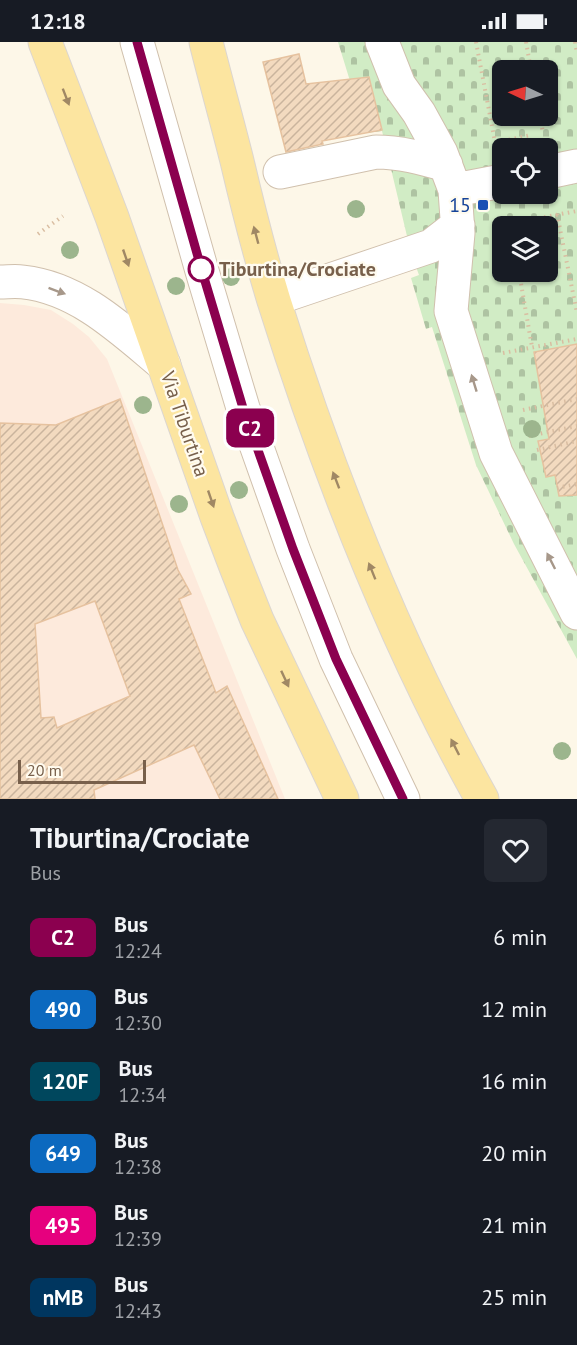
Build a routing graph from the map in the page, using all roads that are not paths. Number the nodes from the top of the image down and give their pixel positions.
1 (45, 42) edge
2 (137, 42) edge
3 (206, 42) edge
4 (382, 42) edge
5 (577, 166) edge
6 (558, 170) edge
7 (280, 172) dead end
8 (450, 177) junction
9 (492, 180) edge
10 (458, 225) junction
11 (0, 282) edge
12 (274, 300) junction
13 (164, 365) junction
14 (577, 613) edge
15 (342, 799) edge
16 (403, 799) edge
17 (482, 799) edge

1 -> 13 main road, Via Tiburtina
2 - 16 street
12 -> 3 main road
4 - 8 street
5 - 6 street
7 - 8 street
8 - 9 street
8 - 10 street
10 - 12 street
14 -> 10 street
11 -> 13 street
17 -> 12 main road
13 -> 15 main road, Via Tiburtina

